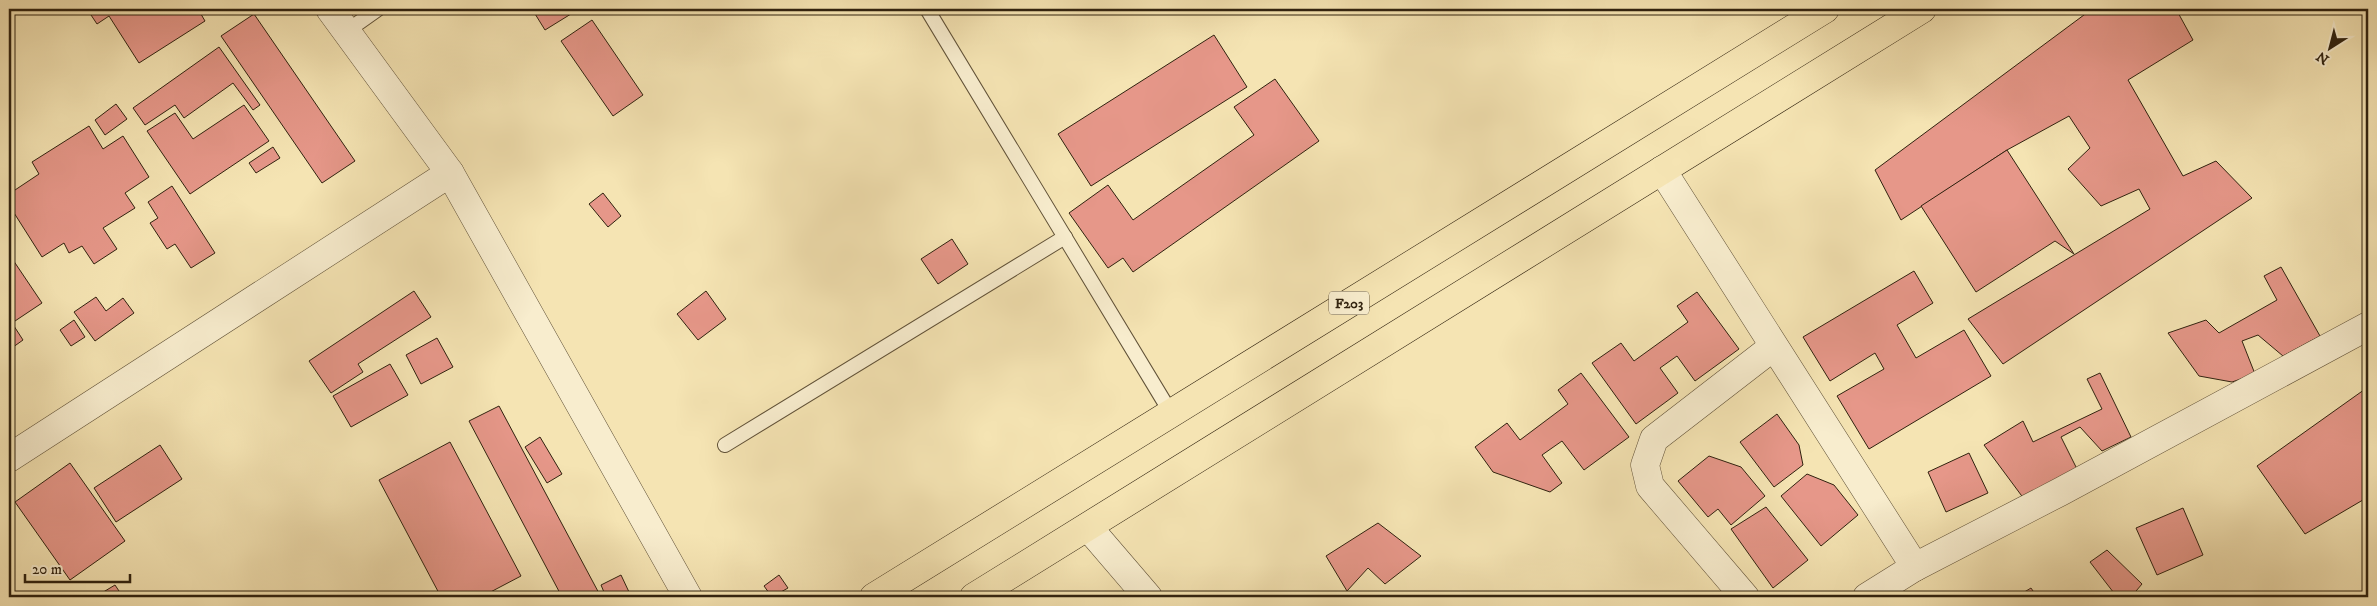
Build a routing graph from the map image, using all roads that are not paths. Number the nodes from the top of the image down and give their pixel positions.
1 (330, 9) edge
2 (378, 9) edge
3 (926, 9) edge
4 (1825, 9) edge
5 (1922, 9) edge
6 (347, 31) junction
7 (1662, 170) junction
8 (450, 173) junction
9 (1065, 237) junction
10 (2368, 326) edge
11 (1773, 347) junction
12 (1171, 413) junction
13 (725, 445) dead end
14 (9, 458) edge
15 (1088, 527) junction
16 (1915, 567) junction
17 (688, 597) edge
18 (874, 597) edge
19 (974, 597) edge
20 (1148, 597) edge
21 (1746, 597) edge
22 (1867, 597) edge

1 - 6 street
2 - 6 lane
3 - 9 lane
4 - 12 main road, F203
5 - 7 main road
6 - 8 street
7 - 11 street
7 - 15 main road
8 - 14 street
8 - 17 street
9 - 12 lane
9 - 13 lane
10 - 16 street
11 - 16 street
11 - 21 street
12 - 18 main road, F203
15 - 19 main road
15 - 20 street
16 - 22 street

